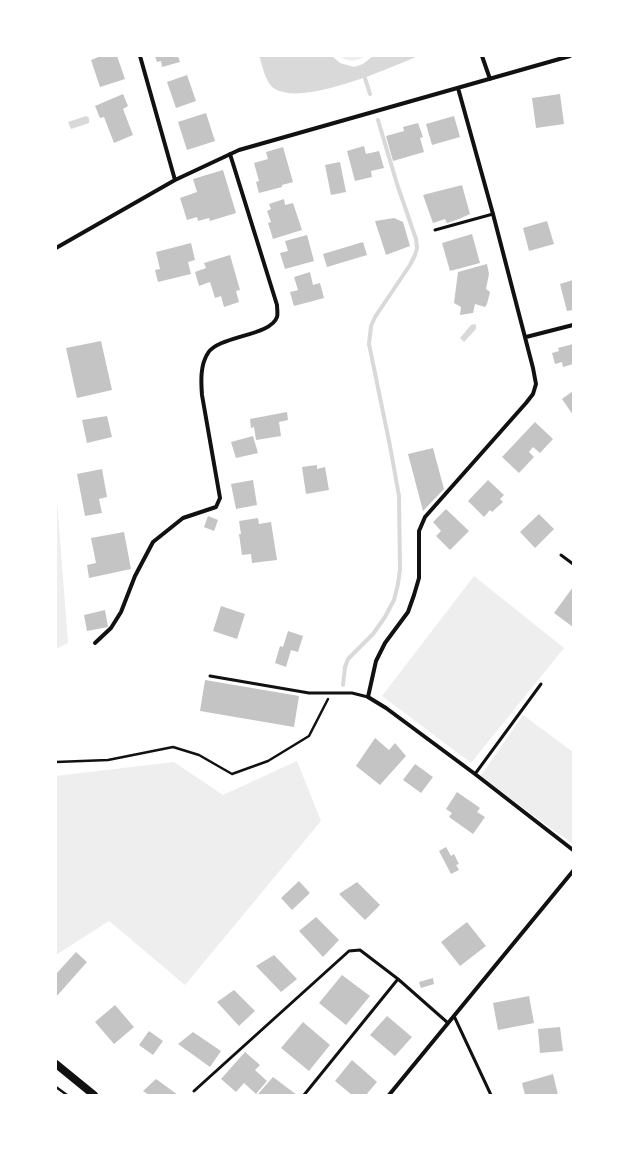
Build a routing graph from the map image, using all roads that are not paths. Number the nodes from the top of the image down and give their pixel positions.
1 (140, 56) edge
2 (482, 56) edge
3 (570, 56) edge
4 (490, 79) junction
5 (458, 88) junction
6 (230, 154) junction
7 (175, 180) junction
8 (493, 214) junction
9 (435, 230) dead end
10 (56, 248) edge
11 (573, 325) edge
12 (526, 338) junction
13 (561, 555) dead end
14 (573, 564) edge
15 (95, 643) dead end
16 (210, 676) dead end
17 (541, 684) dead end
18 (368, 697) junction
19 (475, 774) junction
20 (573, 850) edge
21 (573, 871) edge
22 (398, 979) junction
23 (454, 1016) junction
24 (448, 1023) junction
25 (56, 1064) edge
26 (194, 1091) dead end
27 (94, 1095) edge
28 (304, 1095) edge
29 (389, 1095) edge
30 (491, 1095) edge

1 - 7 street
2 - 4 street
3 - 4 street
4 - 5 street
5 - 6 street
5 - 8 street
6 - 7 street
6 - 15 street
7 - 10 street
8 - 9 lane
8 - 12 street
11 - 12 street
12 - 18 street
13 - 14 lane
16 - 18 lane
17 - 19 lane
18 - 19 street
19 - 20 street
21 - 23 street
22 - 24 lane
22 - 26 lane
22 - 28 lane
23 - 24 street
23 - 30 lane
24 - 29 street
25 - 27 main road

